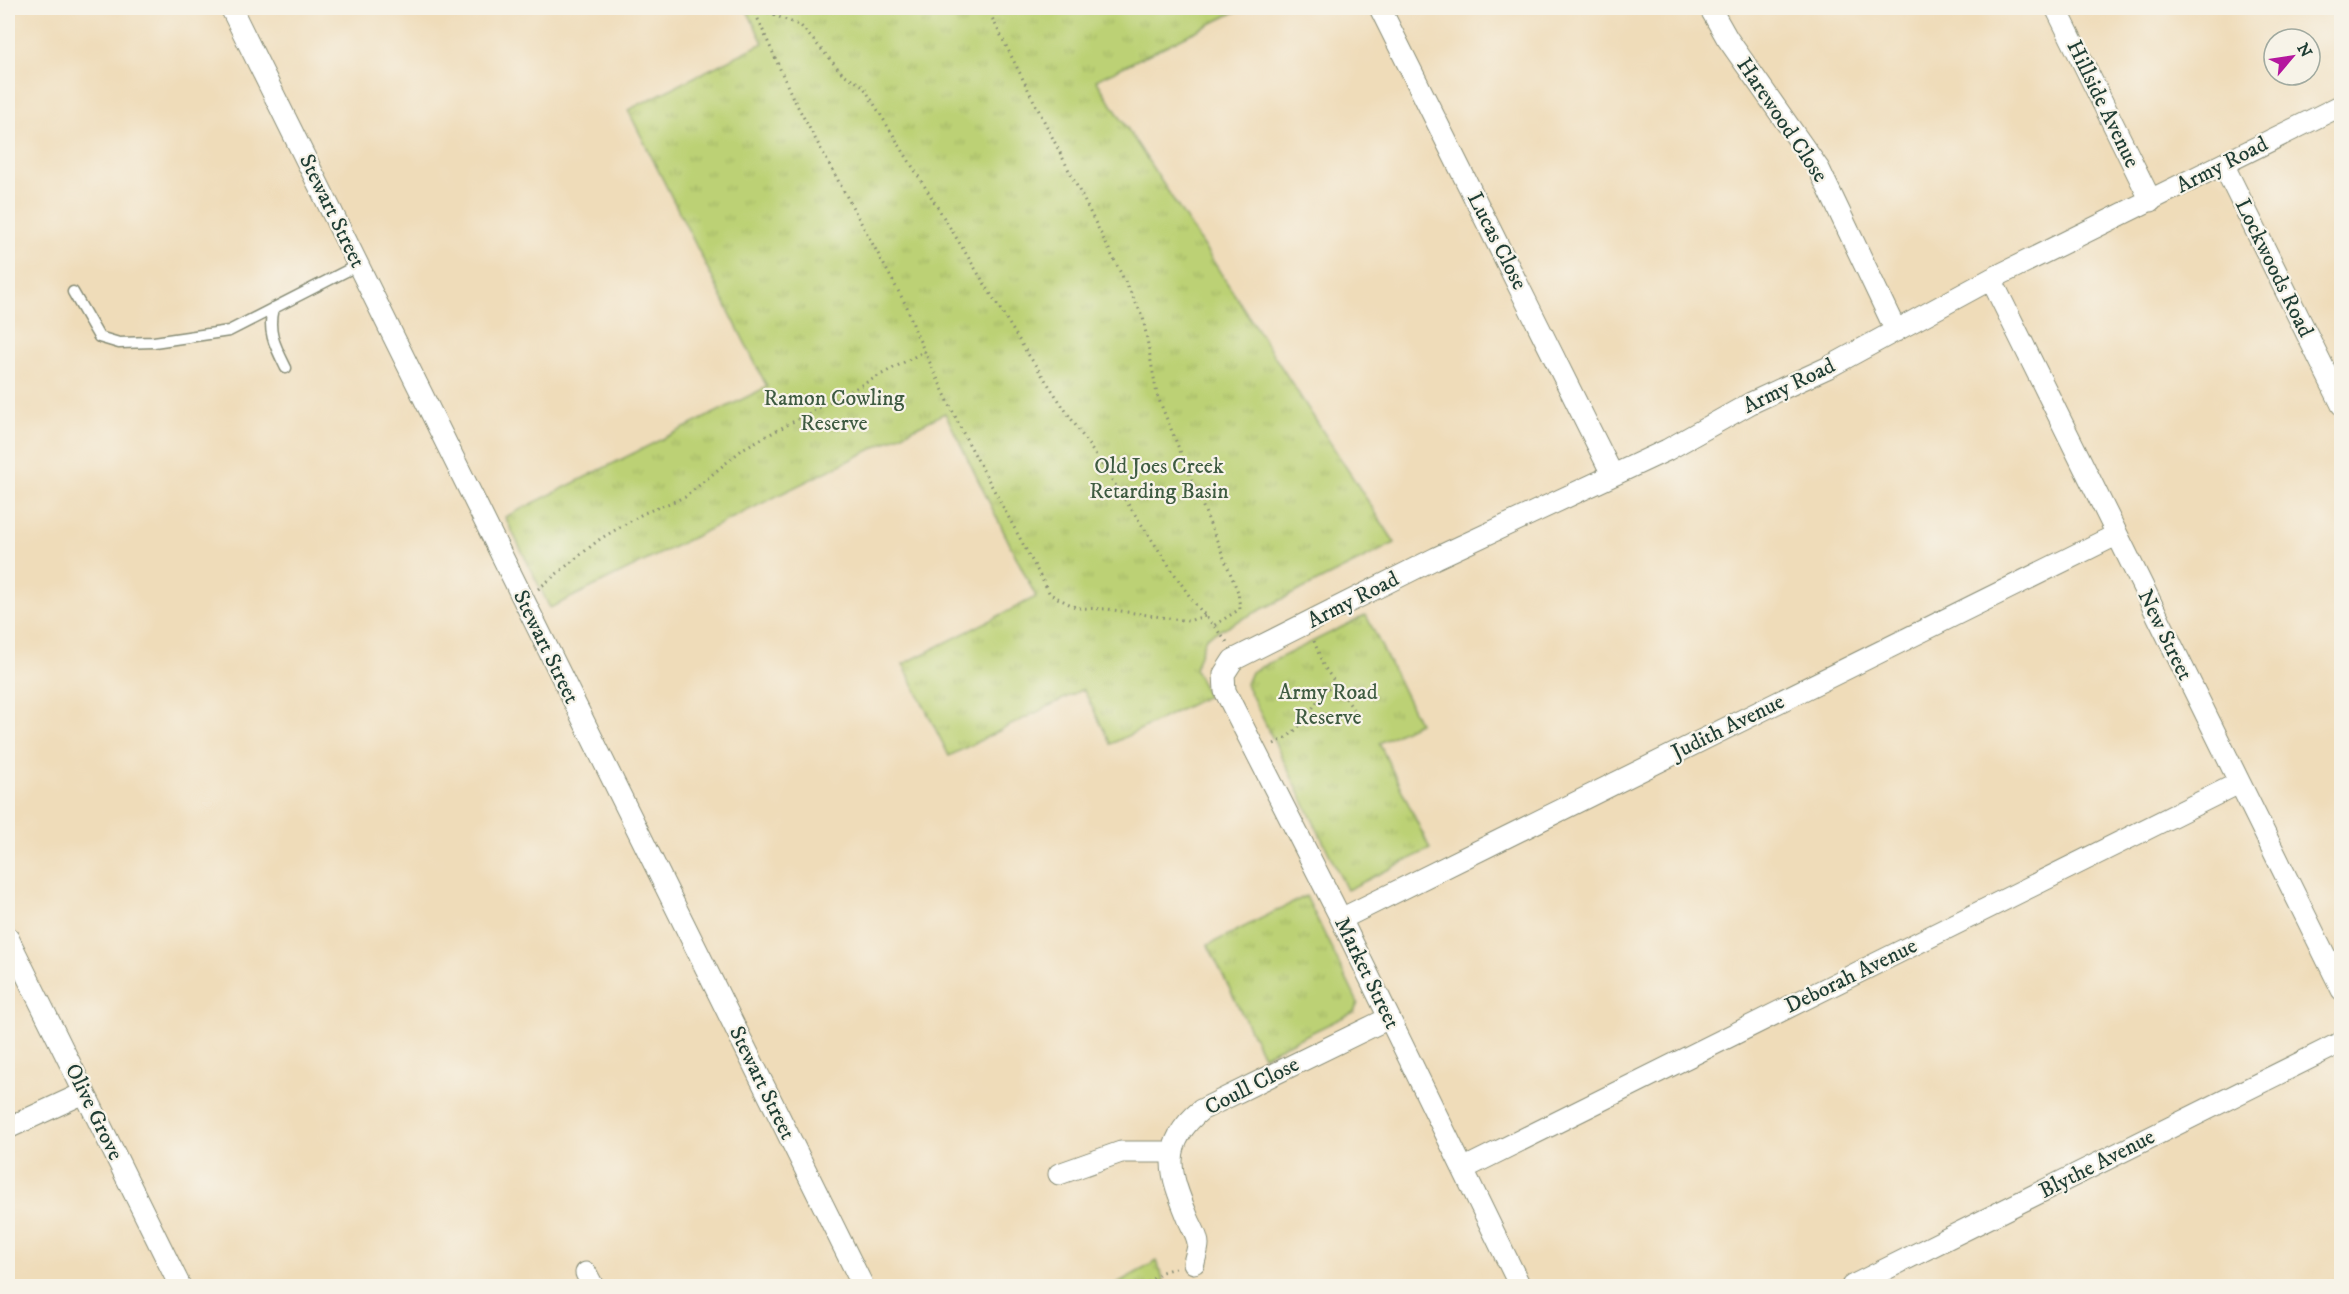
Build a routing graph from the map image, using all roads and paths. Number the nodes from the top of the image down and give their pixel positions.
1 (231, 8) edge
2 (755, 8) edge
3 (987, 8) edge
4 (1380, 8) edge
5 (1710, 8) edge
6 (2056, 8) edge
7 (2342, 105) edge
8 (2223, 164) junction
9 (2151, 201) junction
10 (358, 265) junction
11 (1991, 279) junction
12 (74, 292) dead end
13 (273, 308) junction
14 (1896, 332) junction
15 (925, 351) junction
16 (286, 368) dead end
17 (2342, 405) edge
18 (1612, 474) junction
19 (2116, 535) junction
20 (536, 590) dead end
21 (1205, 616) junction
22 (1213, 626) junction
23 (1313, 639) dead end
24 (1233, 660) junction
25 (1335, 683) junction
26 (1353, 709) dead end
27 (1273, 745) dead end
28 (2239, 783) junction
29 (1341, 919) junction
30 (8, 938) edge
31 (2342, 990) edge
32 (1389, 1018) junction
33 (2342, 1042) edge
34 (84, 1093) junction
35 (8, 1128) edge
36 (1171, 1152) junction
37 (1463, 1169) junction
38 (1059, 1174) dead end
39 (1194, 1263) dead end
40 (1162, 1272) dead end
41 (180, 1287) edge
42 (863, 1287) edge
43 (1143, 1287) edge
44 (1520, 1287) edge
45 (1852, 1287) edge

1 - 10 street, Stewart Street
2 - 15 path
2 - 21 path
3 - 22 path
4 - 18 street, Lucas Close
5 - 14 street, Harewood Close
6 - 9 street, Hillside Avenue
7 - 8 street, Army Road
8 - 9 street, Army Road
8 - 17 street, Lockwoods Road
9 - 11 street, Army Road
10 - 13 lane
10 - 42 street, Stewart Street
11 - 14 street, Army Road
11 - 19 street, New Street
12 - 13 lane
13 - 16 lane
14 - 18 street, Army Road
15 - 20 path
15 - 21 path
18 - 24 street, Army Road
19 - 28 street, New Street
19 - 29 street, Judith Avenue
21 - 22 path
22 - 24 path
23 - 25 path
24 - 29 street, Market Street
25 - 26 path
25 - 27 path
28 - 31 street, New Street
28 - 37 street, Deborah Avenue
29 - 32 street, Market Street
30 - 34 street, Olive Grove
32 - 36 street, Coull Close
32 - 37 street, Market Street
33 - 45 street, Blythe Avenue
34 - 35 street
34 - 41 street, Olive Grove
36 - 38 street
36 - 39 street
37 - 44 street, Market Street
40 - 43 path

